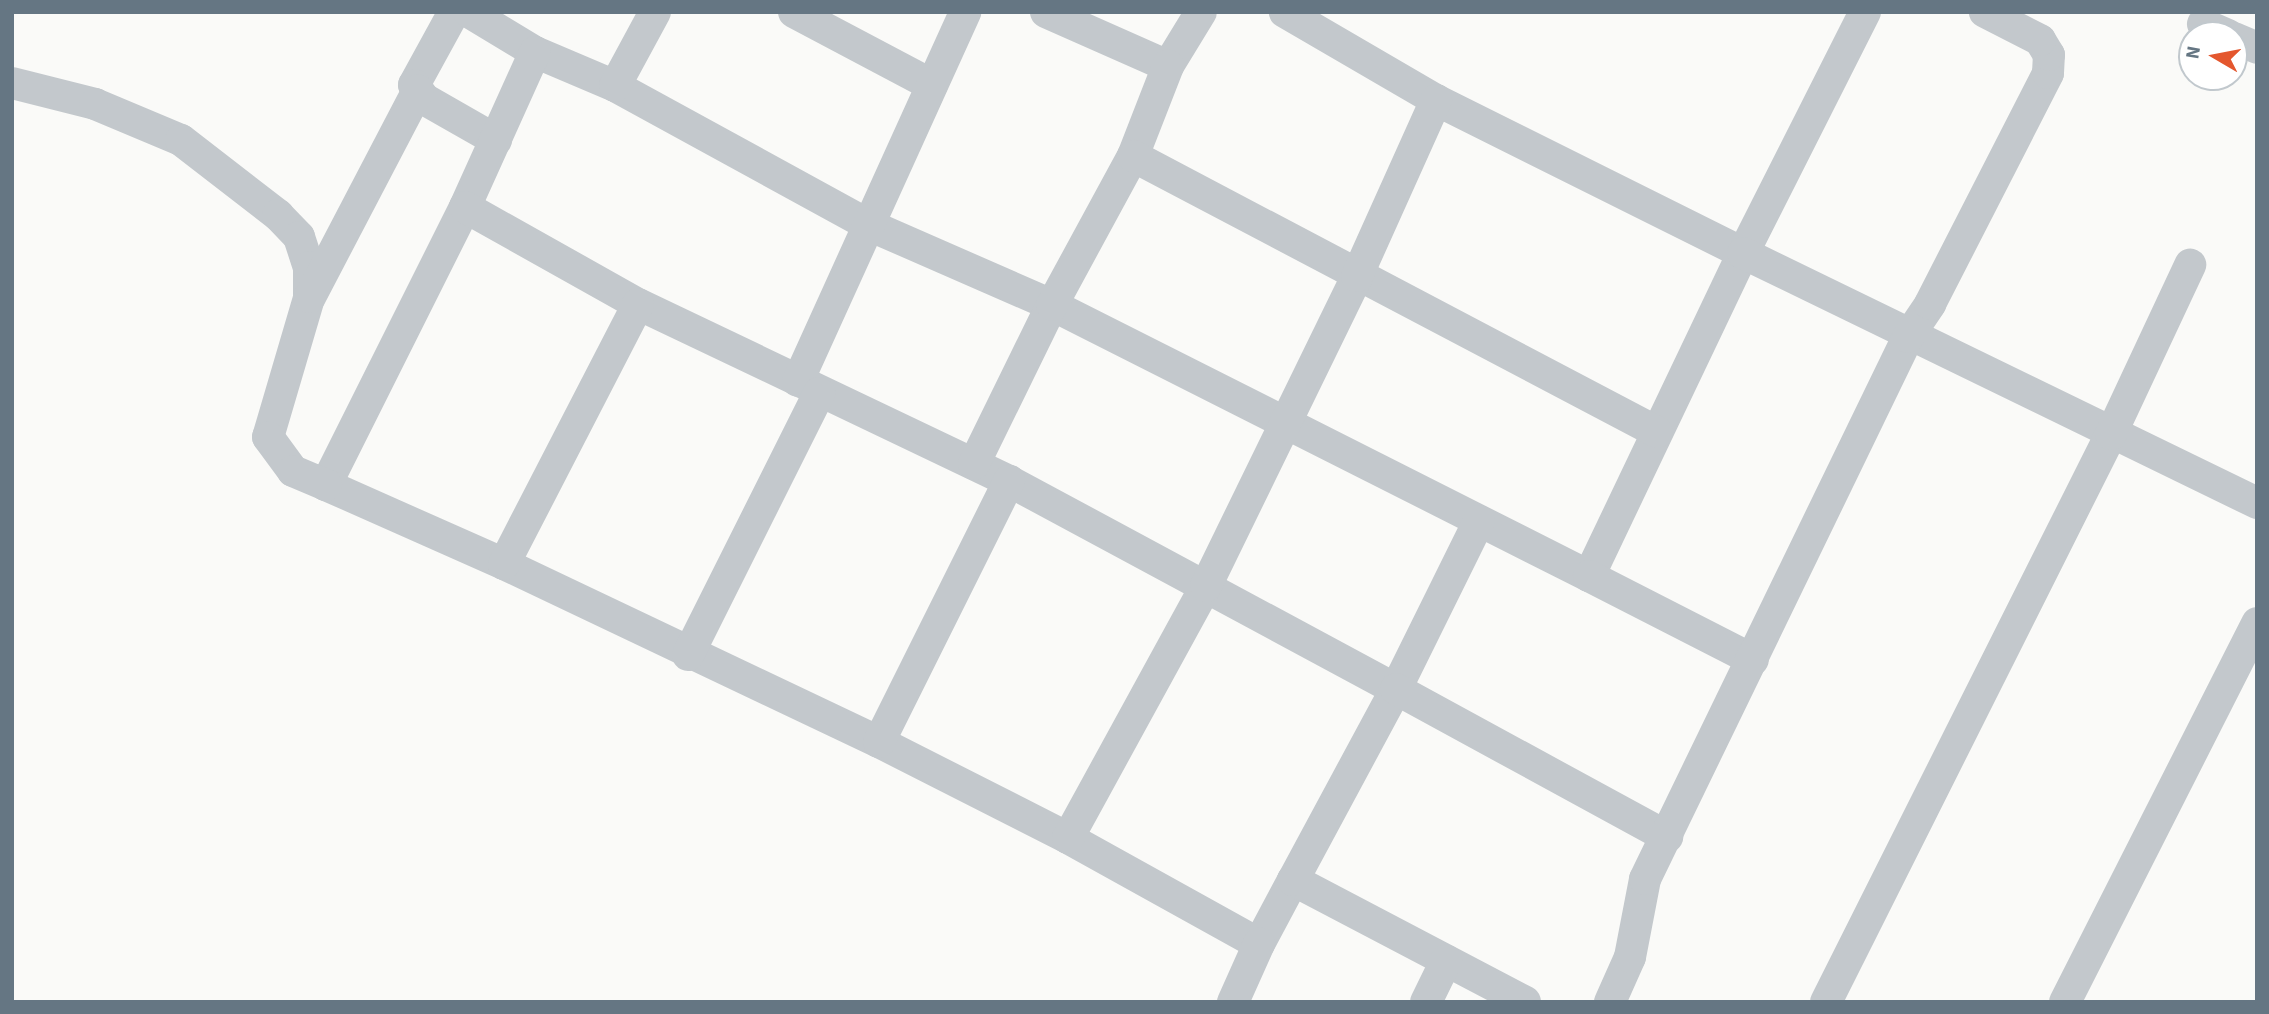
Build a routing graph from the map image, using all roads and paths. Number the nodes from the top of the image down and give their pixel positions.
1 (454, 12) edge
2 (469, 12) edge
3 (655, 12) edge
4 (794, 12) edge
5 (965, 12) edge
6 (1046, 12) edge
7 (1201, 12) edge
8 (1285, 12) edge
9 (1865, 12) edge
10 (1985, 12) edge
11 (535, 52) junction
12 (1168, 66) junction
13 (12, 83) edge
14 (932, 85) junction
15 (615, 86) junction
16 (418, 90) junction
17 (1436, 100) junction
18 (496, 140) junction
19 (1133, 156) junction
20 (465, 207) junction
21 (871, 226) junction
22 (1743, 253) junction
23 (2190, 265) dead end
24 (1357, 276) junction
25 (309, 298) junction
26 (638, 304) junction
27 (1052, 305) junction
28 (1908, 337) junction
29 (809, 387) junction
30 (1286, 422) junction
31 (1657, 432) junction
32 (2111, 434) junction
33 (975, 464) junction
34 (1009, 481) junction
35 (326, 485) junction
36 (2257, 503) edge
37 (1479, 522) junction
38 (504, 564) junction
39 (1589, 576) junction
40 (1206, 586) junction
41 (2257, 623) edge
42 (688, 655) junction
43 (1753, 660) junction
44 (1396, 690) junction
45 (879, 742) junction
46 (1667, 836) junction
47 (1068, 838) junction
48 (1293, 880) junction
49 (1259, 944) junction
50 (1446, 961) junction
51 (1233, 1002) edge
52 (1426, 1002) edge
53 (1525, 1002) edge
54 (1609, 1002) edge
55 (1826, 1002) edge
56 (2065, 1002) edge

1 - 16 street
2 - 11 street
3 - 15 street
4 - 14 street
5 - 14 street
6 - 12 street
7 - 12 street
8 - 17 street
9 - 22 street
10 - 28 street
11 - 15 street
11 - 18 street
12 - 19 street
13 - 25 street
14 - 21 street
15 - 21 street
16 - 18 street
16 - 25 street
17 - 22 street
17 - 24 street
18 - 20 street
19 - 24 street
19 - 27 street
20 - 26 street
20 - 35 street
21 - 27 street
21 - 29 street
22 - 28 street
22 - 31 street
23 - 32 street
24 - 30 street
24 - 31 street
25 - 35 street
26 - 29 street
26 - 38 street
27 - 30 street
27 - 33 street
28 - 32 street
28 - 43 street
29 - 33 street
29 - 42 street
30 - 37 street
30 - 40 street
31 - 39 street
32 - 36 street
32 - 55 street
33 - 34 street
34 - 40 street
34 - 45 street
35 - 38 street
37 - 39 street
37 - 44 street
38 - 42 street
39 - 43 street
40 - 44 street
40 - 47 street
41 - 56 street
42 - 45 street
43 - 46 street
44 - 46 street
44 - 48 street
45 - 47 street
46 - 54 street
47 - 49 street
48 - 49 street
48 - 50 street
49 - 51 street
50 - 52 street
50 - 53 street

